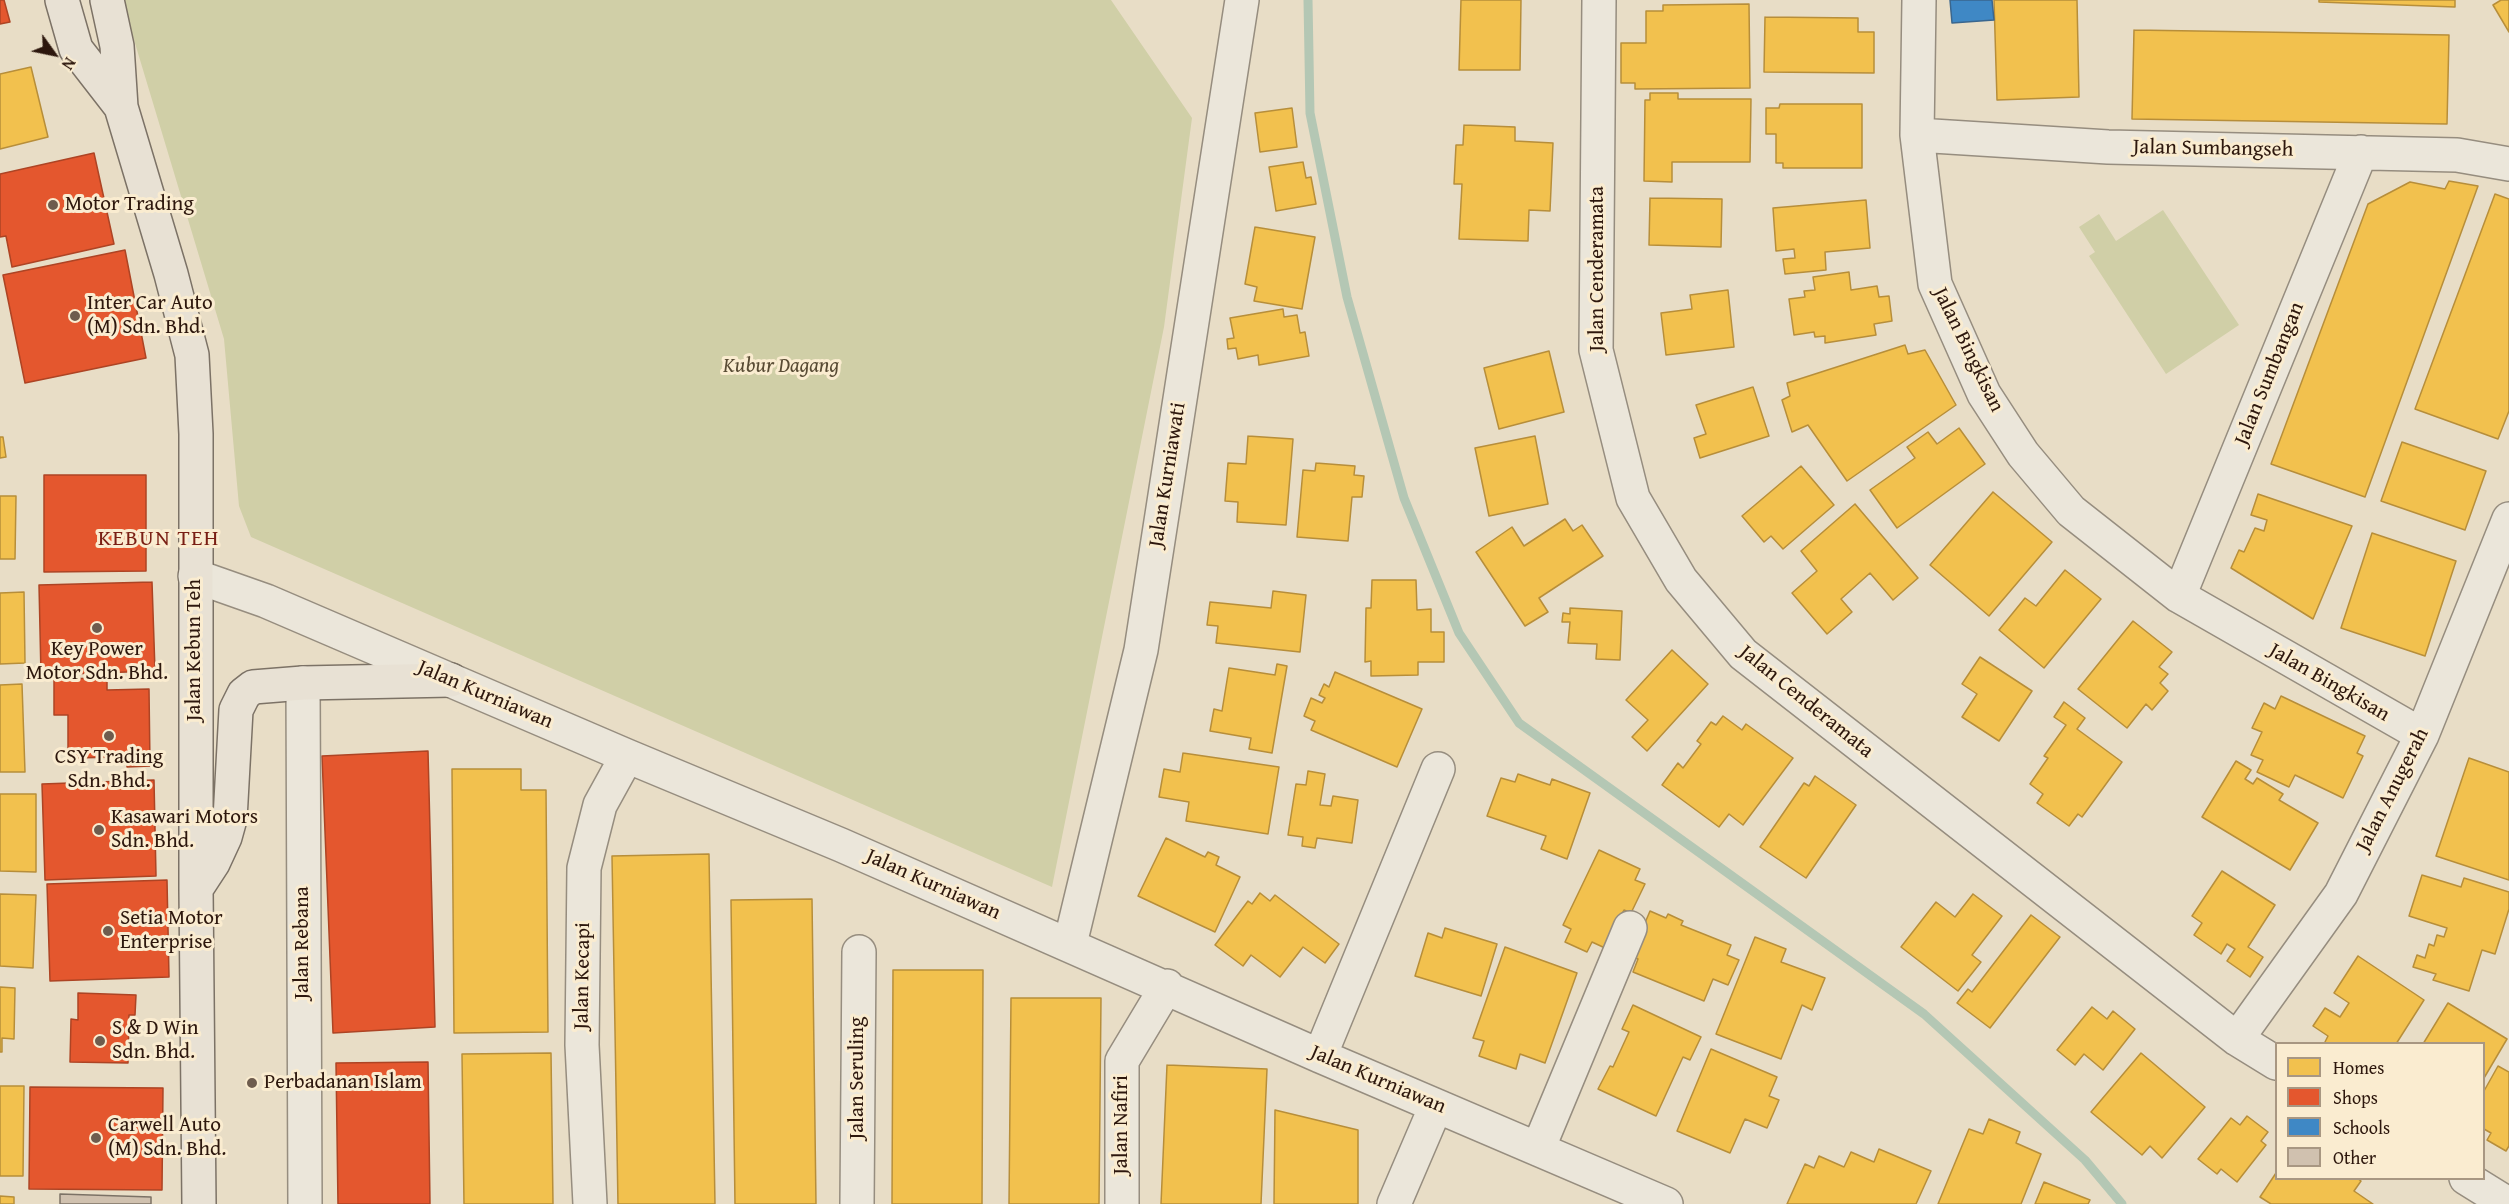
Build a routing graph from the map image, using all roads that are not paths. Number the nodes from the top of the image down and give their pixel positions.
1 (63, 0) edge
2 (107, 0) edge
3 (1242, 0) edge
4 (1599, 0) edge
5 (1920, 0) edge
6 (121, 107) junction
7 (1917, 135) junction
8 (2361, 152) junction
9 (2509, 164) edge
10 (2509, 519) edge
11 (195, 576) junction
12 (2179, 596) junction
13 (451, 680) junction
14 (303, 683) junction
15 (2422, 735) junction
16 (627, 756) junction
17 (1438, 769) dead end
18 (196, 889) junction
19 (1630, 928) dead end
20 (1070, 944) junction
21 (859, 952) dead end
22 (1167, 986) junction
23 (2237, 1039) junction
24 (1320, 1056) junction
25 (2275, 1062) edge
26 (1437, 1106) junction
27 (1538, 1149) junction
28 (2468, 1180) edge
29 (199, 1204) edge
30 (304, 1204) edge
31 (590, 1204) edge
32 (857, 1204) edge
33 (1122, 1204) edge
34 (1394, 1204) edge
35 (1666, 1204) edge
36 (2508, 1204) edge

1 - 6 main road, Jalan Kebun Teh
2 - 6 main road, Jalan Kebun Teh
3 - 20 street, Jalan Kurniawati
4 - 23 street, Jalan Cenderamata
5 - 7 street, Jalan Bingkisan
6 - 11 main road, Jalan Kebun Teh
7 - 8 street, Jalan Sumbangseh
7 - 12 street, Jalan Bingkisan
8 - 9 street, Jalan Sumbangseh
8 - 12 street, Jalan Sumbangan
10 - 15 street, Jalan Anugerah
11 - 13 street, Jalan Kurniawan
11 - 18 main road, Jalan Kebun Teh
12 - 15 street, Jalan Bingkisan
13 - 14 main road
13 - 16 street, Jalan Kurniawan
14 - 18 main road
14 - 30 street, Jalan Rebana
15 - 23 street, Jalan Anugerah
16 - 20 street, Jalan Kurniawan
16 - 31 street, Jalan Kecapi
17 - 24 street
18 - 29 main road, Jalan Kebun Teh
19 - 27 street
20 - 22 street, Jalan Kurniawan
21 - 32 street, Jalan Seruling
22 - 24 street, Jalan Kurniawan
22 - 33 street, Jalan Nafiri
23 - 25 street, Jalan Cenderamata
24 - 26 street, Jalan Kurniawan
26 - 27 street, Jalan Kurniawan
26 - 34 street
27 - 35 street, Jalan Kurniawan
28 - 36 street

